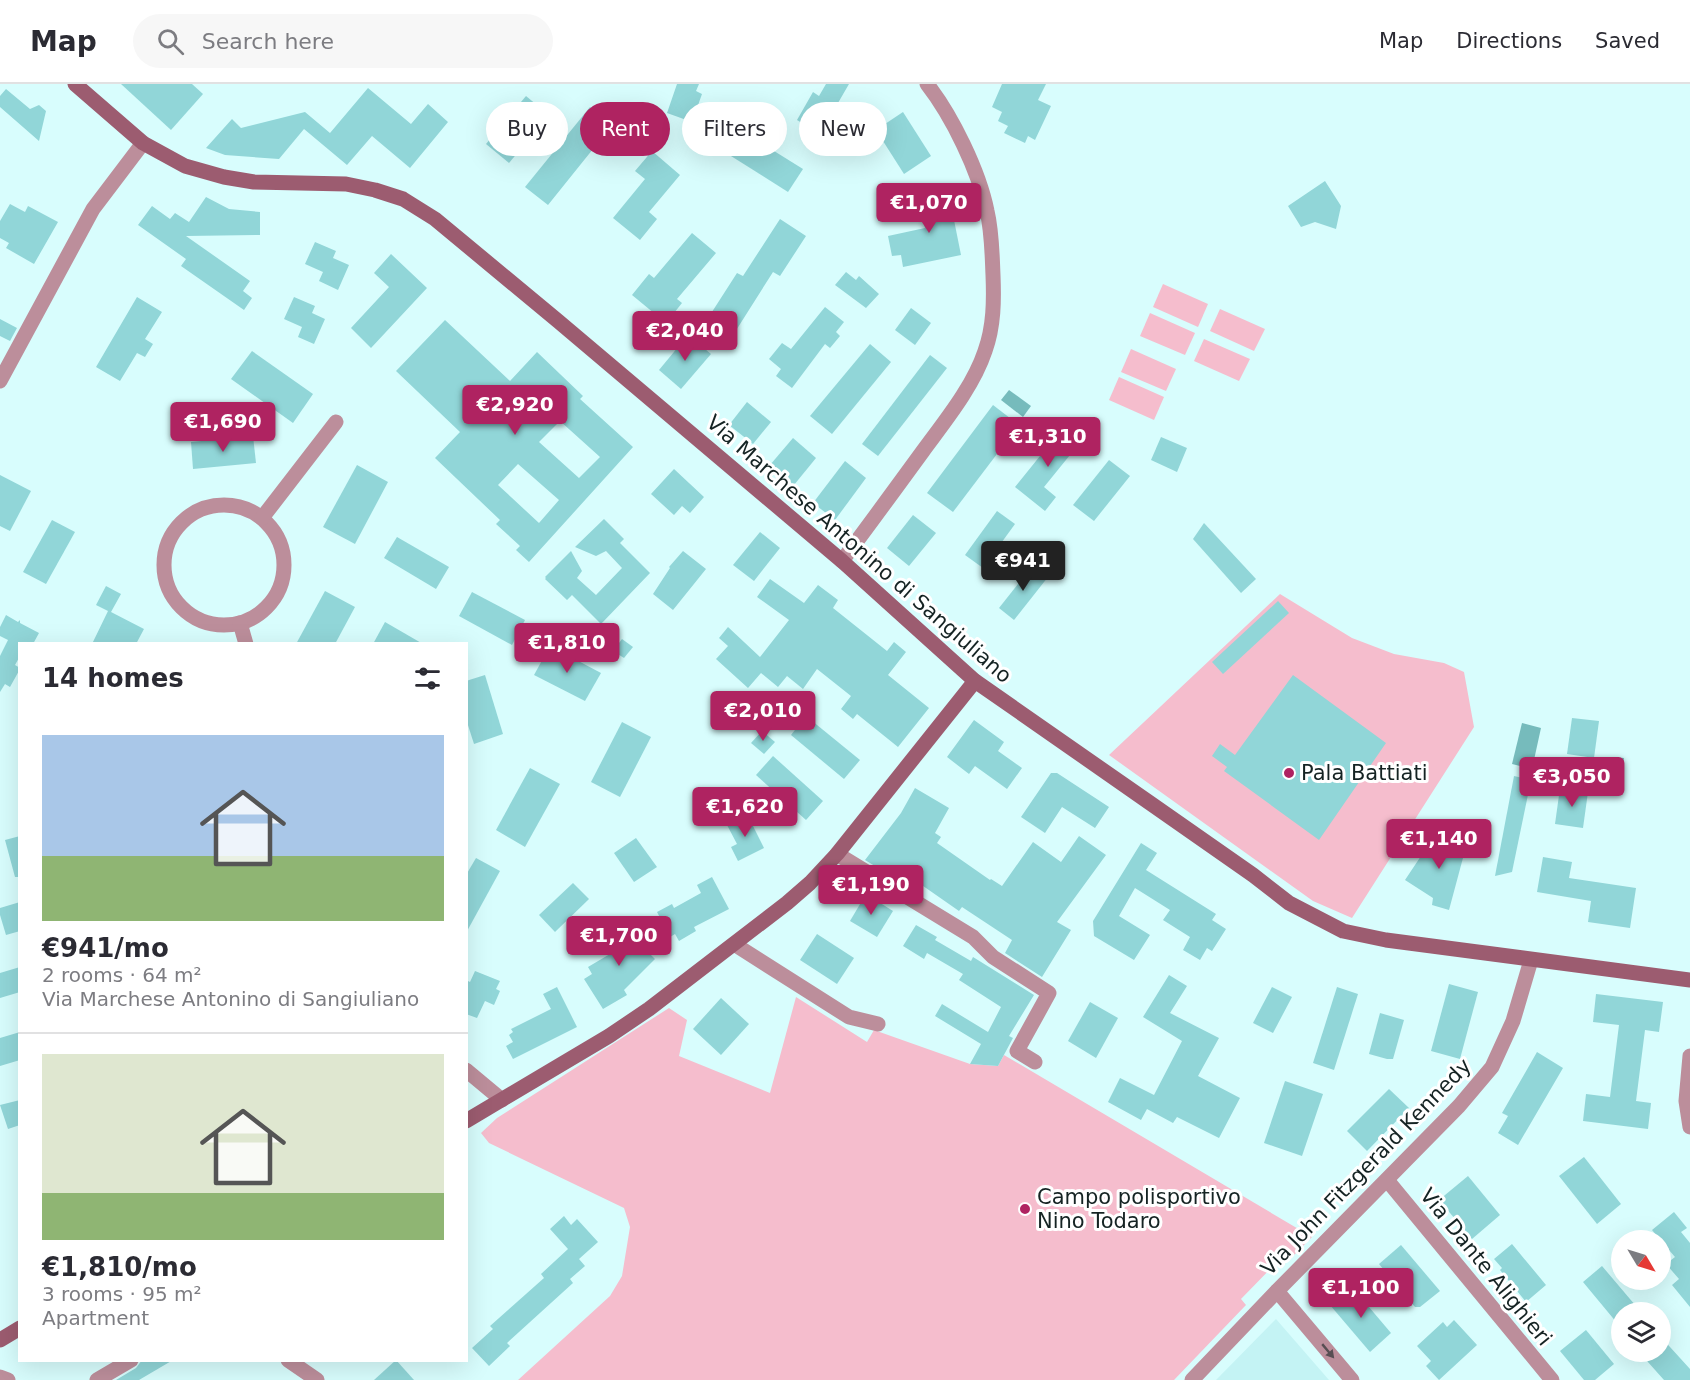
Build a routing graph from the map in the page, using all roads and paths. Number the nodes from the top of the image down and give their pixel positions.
1 (75, 84) edge
2 (927, 84) edge
3 (143, 143) junction
4 (0, 381) edge
5 (336, 422) dead end
6 (262, 518) junction
7 (842, 561) junction
8 (240, 623) junction
9 (245, 642) edge
10 (975, 681) junction
11 (837, 854) junction
12 (734, 944) junction
13 (1531, 960) junction
14 (1690, 980) edge
15 (878, 1024) dead end
16 (1690, 1056) edge
17 (1035, 1062) dead end
18 (468, 1072) edge
19 (502, 1100) junction
20 (468, 1120) edge
21 (1690, 1127) edge
22 (1387, 1180) junction
23 (1277, 1291) junction
24 (18, 1329) edge
25 (0, 1340) edge
26 (127, 1362) edge
27 (291, 1362) edge
28 (0, 1377) edge
29 (8, 1380) edge
30 (97, 1380) edge
31 (317, 1380) edge
32 (1192, 1380) edge
33 (1352, 1380) edge
34 (1552, 1380) edge

1 - 3 main road, Via Marchese Antonino di Sangiuliano
2 - 7 street
3 - 4 street
3 - 7 main road, Via Marchese Antonino di Sangiuliano
5 - 6 street
6 - 8 street
6 - 8 street
7 - 10 main road, Via Marchese Antonino di Sangiuliano
8 - 9 street
10 - 11 main road
10 - 13 main road, Via Marchese Antonino di Sangiuliano
11 - 12 main road
11 - 17 street
12 - 15 street
12 - 19 main road
13 - 14 main road, Via Marchese Antonino di Sangiuliano
13 - 22 street, Via John Fitzgerald Kennedy
16 - 21 street
18 - 19 street
19 - 20 main road
22 - 23 street, Via John Fitzgerald Kennedy
22 - 34 street, Via Dante Alighieri
23 - 32 street, Via John Fitzgerald Kennedy
23 -> 33 street
24 - 25 main road
26 - 30 street
27 - 31 street
28 - 29 street

